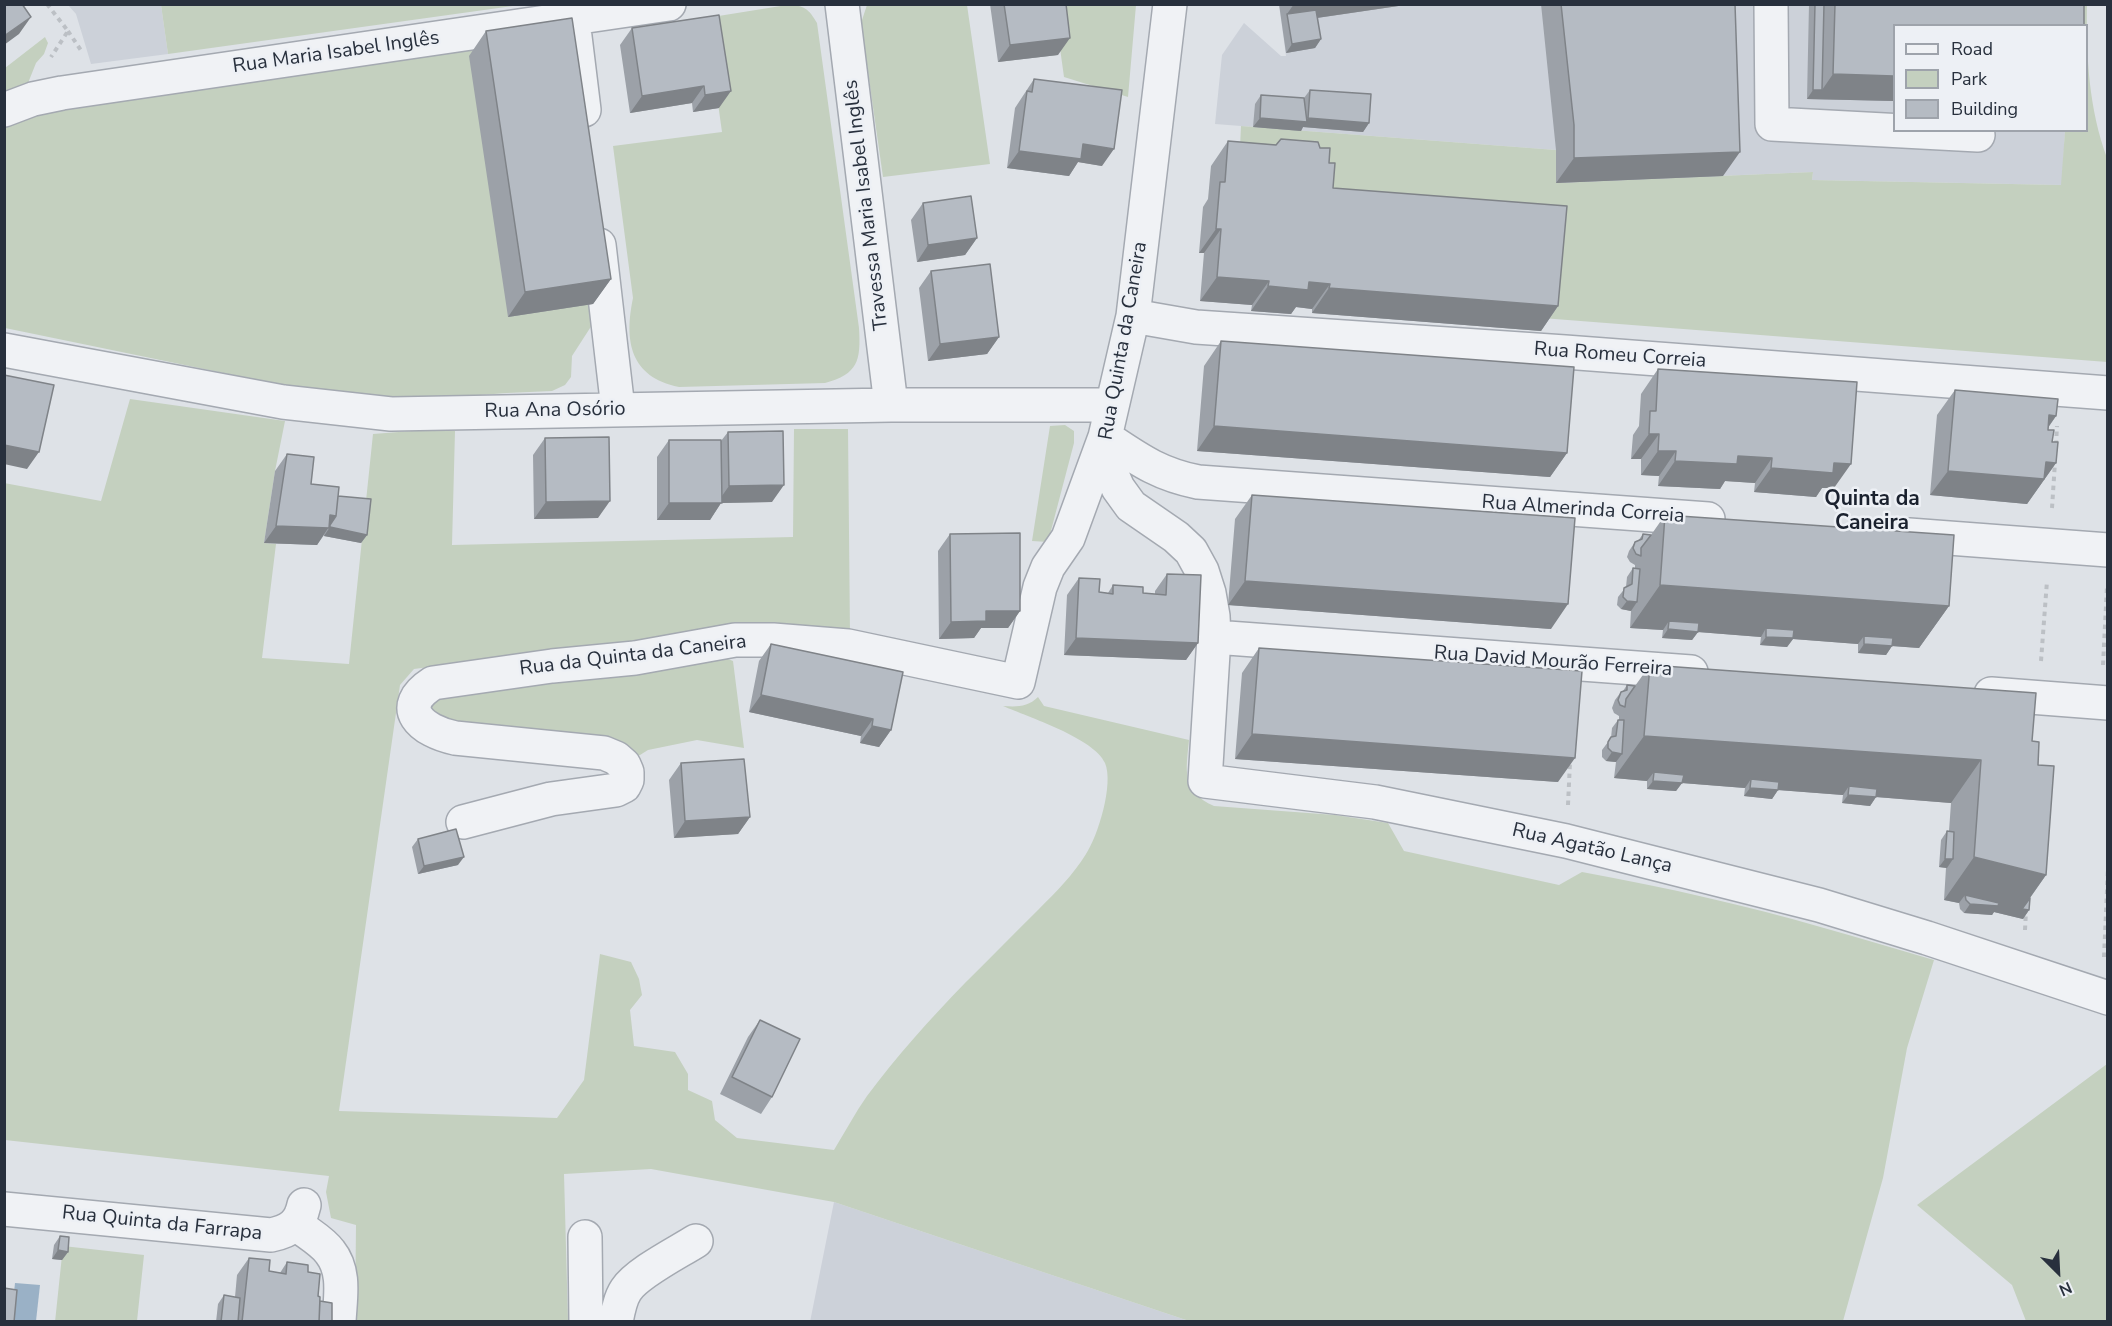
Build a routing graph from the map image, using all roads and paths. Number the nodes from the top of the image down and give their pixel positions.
1 (47, 4) edge
2 (669, 4) edge
3 (842, 4) edge
4 (1170, 4) edge
5 (1771, 4) edge
6 (572, 12) edge
7 (19, 104) edge
8 (1893, 130) edge
9 (1922, 132) edge
10 (1978, 135) dead end
11 (587, 137) edge
12 (596, 220) edge
13 (1132, 316) junction
14 (4, 350) edge
15 (2108, 393) edge
16 (891, 405) junction
17 (1112, 405) junction
18 (618, 409) junction
19 (1105, 437) junction
20 (1733, 521) edge
21 (1885, 533) edge
22 (2108, 550) edge
23 (2107, 585) edge
24 (1214, 637) junction
25 (1719, 674) edge
26 (1967, 692) edge
27 (2104, 702) edge
28 (1570, 757) edge
29 (463, 822) dead end
30 (1566, 841) junction
31 (2108, 868) edge
32 (2105, 997) edge
33 (4, 1209) edge
34 (585, 1237) dead end
35 (696, 1241) dead end
36 (339, 1322) edge
37 (586, 1322) edge
38 (616, 1322) edge

1 - 7 path
2 - 6 street, Rua Maria Isabel Inglês
3 - 16 street, Travessa Maria Isabel Inglês
4 - 13 street, Rua Quinta da Caneira
5 - 8 street
6 - 7 street, Rua Maria Isabel Inglês
6 - 11 street
9 - 10 street
12 - 18 street
13 - 15 street, Rua Romeu Correia
13 - 17 street, Rua Quinta da Caneira
14 - 18 street, Rua Ana Osório
16 - 17 street, Rua Ana Osório
16 - 18 street, Rua Ana Osório
17 - 19 street, Rua Quinta da Caneira
19 - 20 street, Rua Almerinda Correia
19 - 24 street, Rua Quinta da Caneira
19 - 29 street, Rua da Quinta da Caneira
21 - 22 street
23 - 27 path
24 - 25 street, Rua David Mourão Ferreira
24 - 30 street, Rua Agatão Lança
26 - 27 street
28 - 30 path
30 - 32 street, Rua Agatão Lança
31 - 32 path
33 - 36 street, Rua Quinta da Farrapa
34 - 37 street
35 - 38 street

